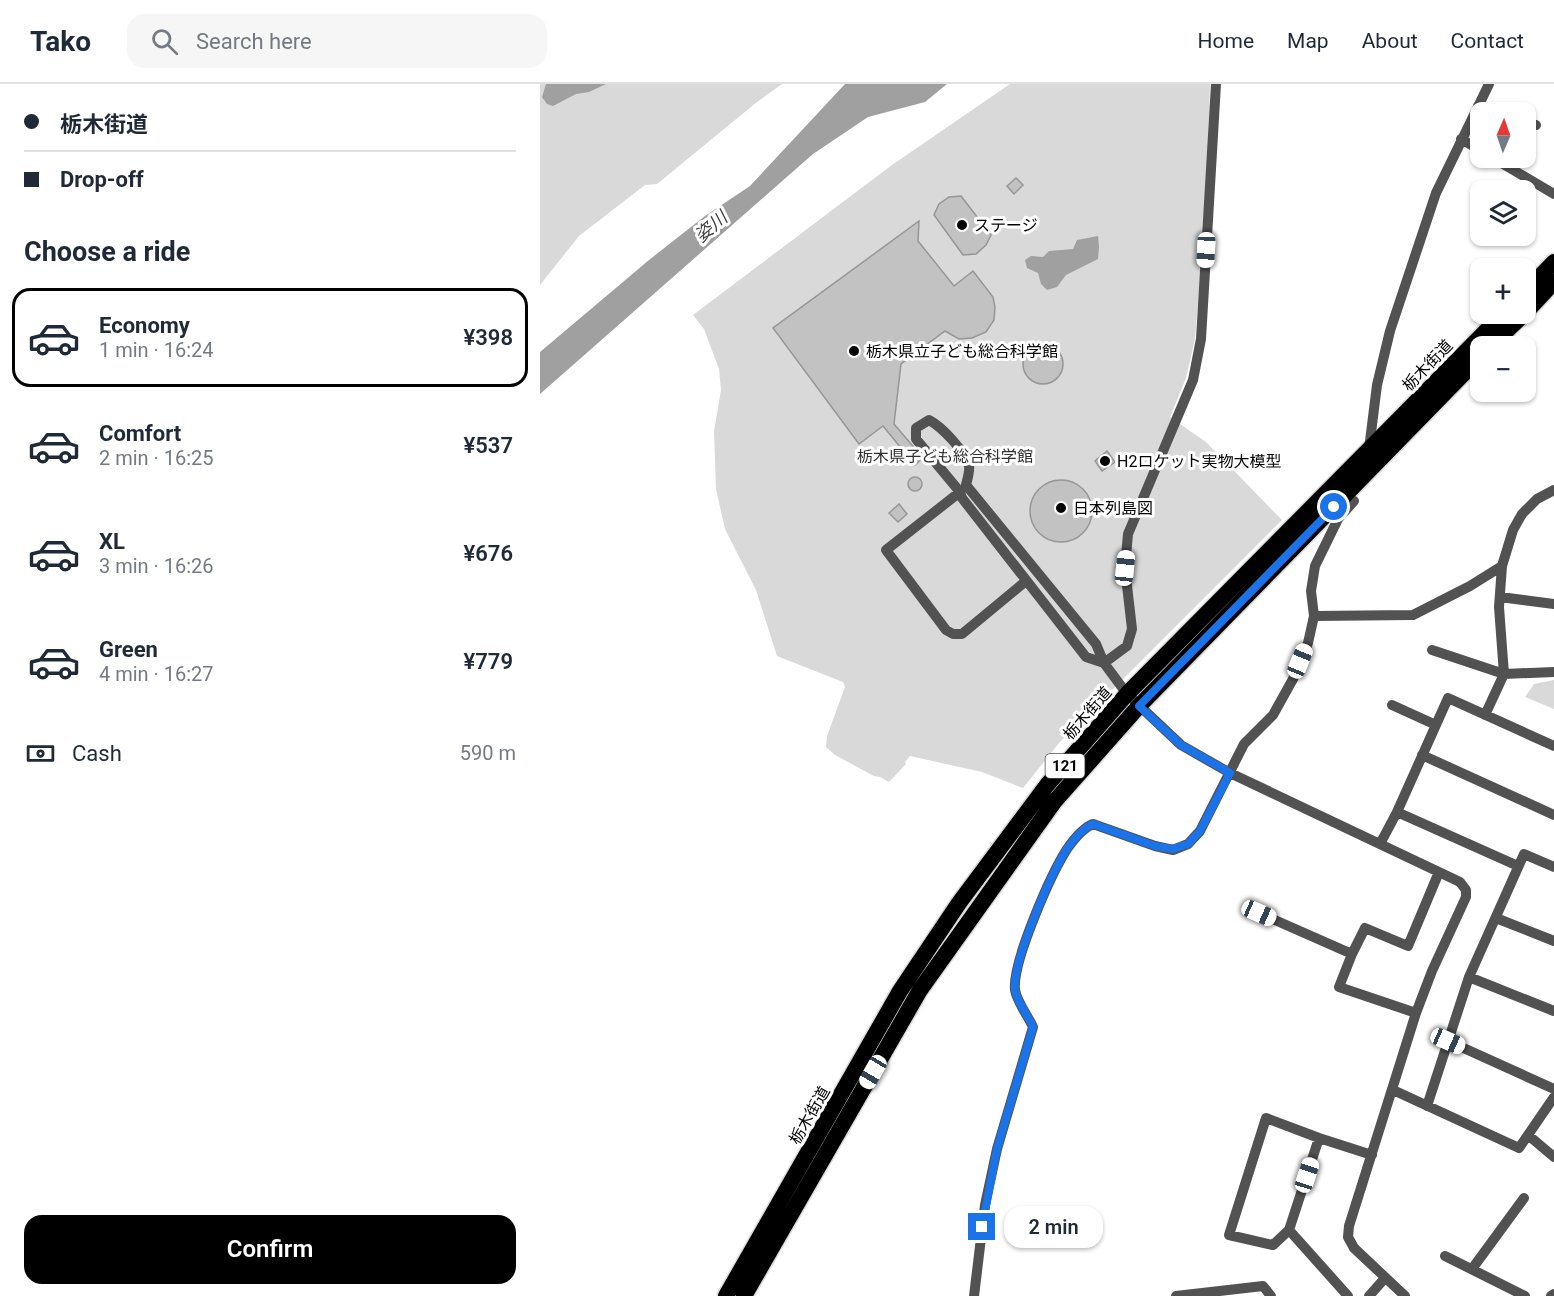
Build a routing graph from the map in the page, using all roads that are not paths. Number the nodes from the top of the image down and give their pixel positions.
1 (1216, 84) edge
2 (1489, 84) edge
3 (1480, 102) edge
4 (1470, 122) edge
5 (1461, 139) junction
6 (1470, 144) edge
7 (1510, 168) edge
8 (1554, 194) edge
9 (1554, 262) edge
10 (1536, 281) edge
11 (1554, 282) edge
12 (1536, 301) edge
13 (1493, 324) edge
14 (1514, 324) edge
15 (1501, 336) edge
16 (1470, 367) edge
17 (1368, 452) junction
18 (1554, 490) edge
19 (960, 492) junction
20 (1354, 501) dead end
21 (1502, 566) junction
22 (1026, 581) junction
23 (1500, 597) junction
24 (1554, 604) edge
25 (1314, 616) junction
26 (1432, 650) dead end
27 (1104, 663) junction
28 (1554, 672) edge
29 (1504, 674) junction
30 (1133, 700) junction
31 (1392, 705) dead end
32 (1485, 715) junction
33 (1436, 725) junction
34 (1554, 746) edge
35 (1422, 755) junction
36 (1230, 773) junction
37 (1397, 813) junction
38 (1554, 815) edge
39 (1380, 844) junction
40 (1518, 867) junction
41 (1554, 867) edge
42 (1439, 872) junction
43 (1259, 913) dead end
44 (1496, 918) junction
45 (1554, 941) edge
46 (1352, 954) junction
47 (1469, 976) junction
48 (1554, 1011) edge
49 (1416, 1013) junction
50 (1448, 1041) junction
51 (1554, 1089) edge
52 (1393, 1090) junction
53 (1554, 1097) edge
54 (1427, 1106) junction
55 (1528, 1135) junction
56 (1319, 1138) junction
57 (1372, 1155) junction
58 (1554, 1157) edge
59 (1524, 1198) dead end
60 (1289, 1230) junction
61 (1445, 1256) dead end
62 (1472, 1269) junction
63 (1385, 1278) junction
64 (726, 1296) edge
65 (744, 1296) edge
66 (974, 1296) edge
67 (1176, 1296) edge
68 (1271, 1296) edge
69 (1348, 1296) edge
70 (1369, 1296) edge
71 (1406, 1296) edge
72 (1525, 1296) edge

1 - 27 street
2 - 3 street
4 - 5 street
5 - 6 street
5 - 17 street
7 - 8 street
9 - 10 highway
11 - 12 highway
13 - 17 highway, 栃木街道 / 121
14 - 15 highway
16 - 30 highway, 栃木街道 / 121
17 - 30 highway, 栃木街道 / 121
18 - 21 street
19 - 22 street
19 - 22 street
19 - 27 street
20 - 25 street
21 - 23 street
21 - 25 street
22 - 27 street
23 - 24 street
23 - 29 street
25 - 36 street
26 - 29 street
27 - 30 street
28 - 29 street
29 - 32 street
30 - 36 street
30 - 64 highway, 栃木街道 / 121
30 - 65 highway, 栃木街道 / 121
31 - 33 street
32 - 33 street
32 - 34 street
33 - 35 street
35 - 37 street
35 - 38 street
36 - 39 street
36 - 66 street
37 - 39 street
37 - 40 street
39 - 42 street
40 - 41 street
40 - 44 street
42 - 46 street
42 - 49 street
43 - 46 street
44 - 45 street
44 - 47 street
46 - 49 street
47 - 48 street
47 - 50 street
49 - 52 street
50 - 51 street
50 - 54 street
52 - 54 street
52 - 57 street
53 - 55 street
54 - 55 street
55 - 58 street
56 - 57 street
56 - 60 street
56 - 60 street
57 - 63 street
59 - 62 street
60 - 69 street
61 - 62 street
62 - 72 street
63 - 70 street
63 - 71 street
67 - 68 street

